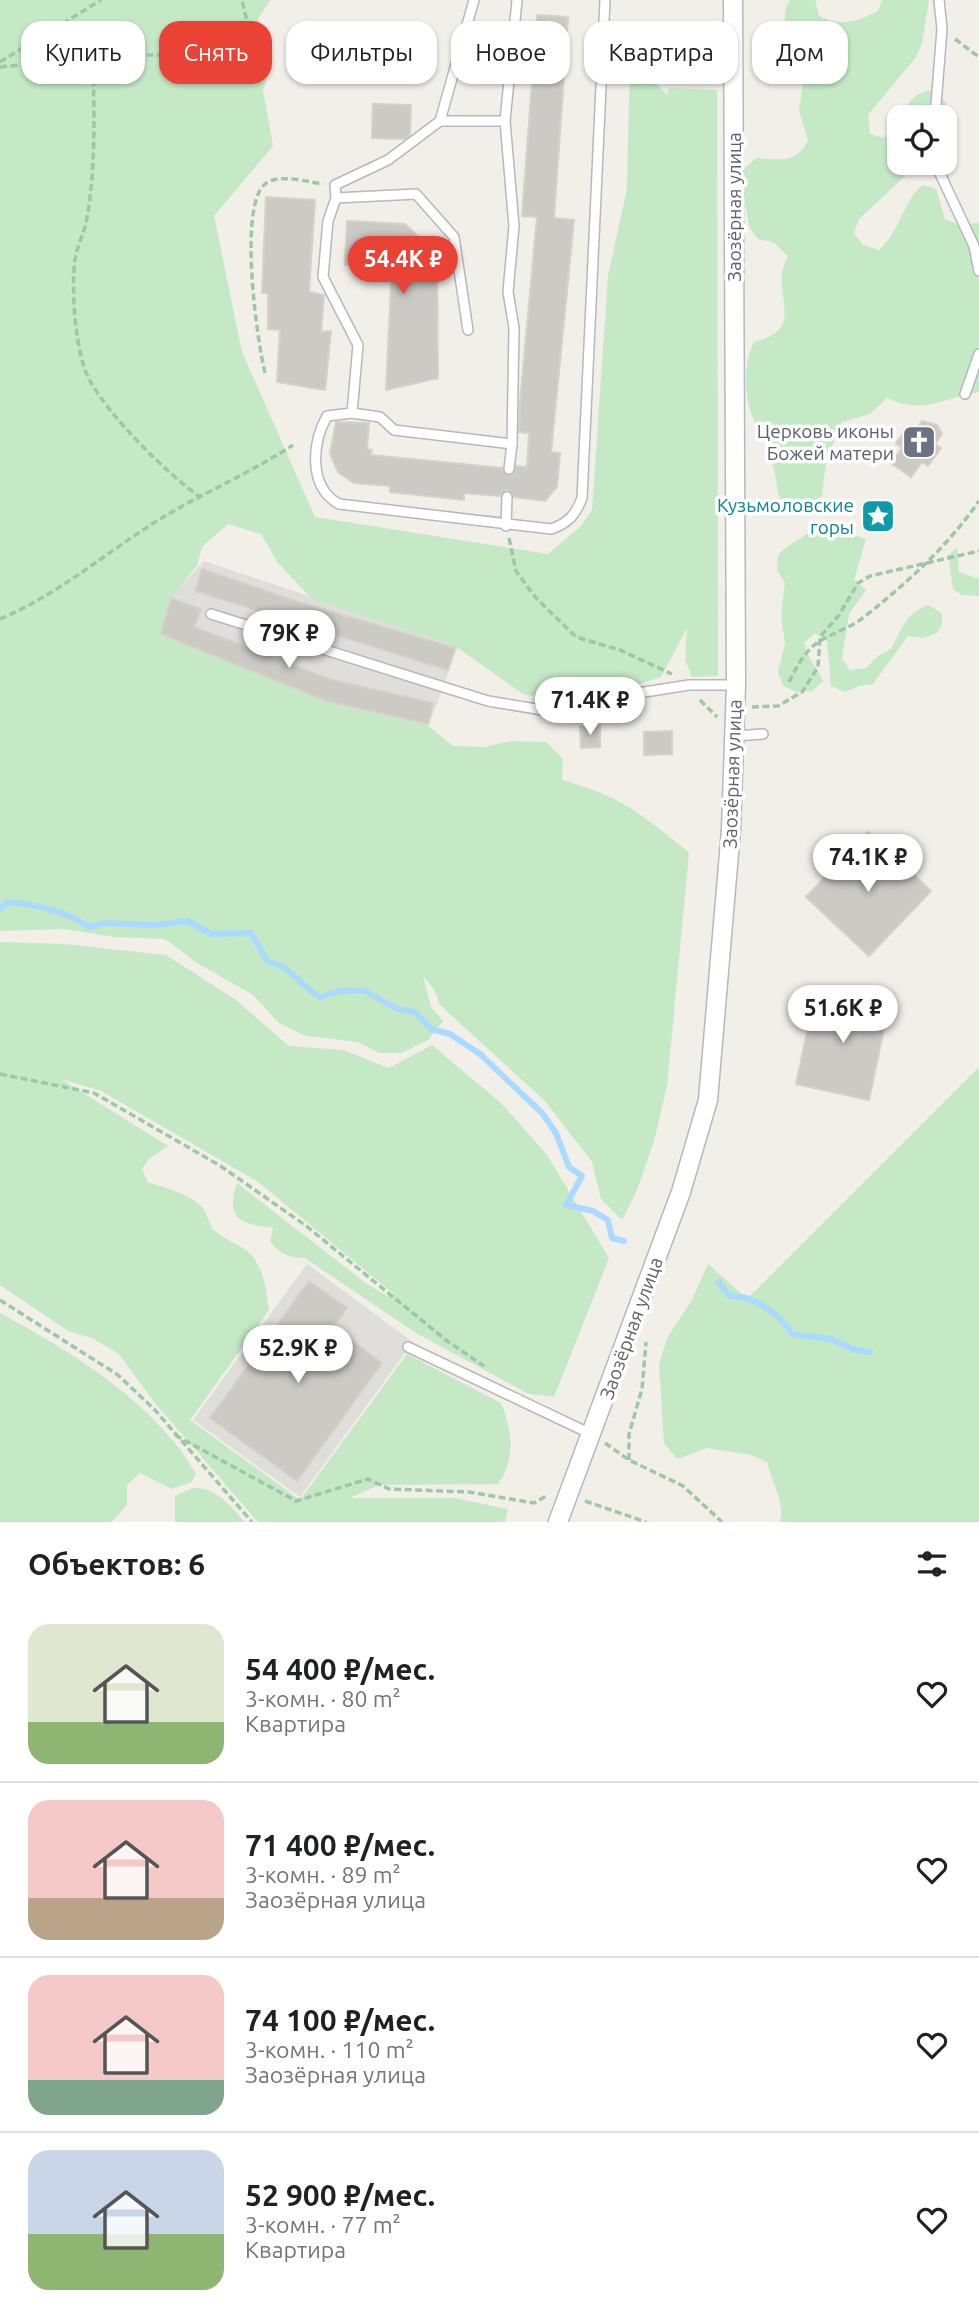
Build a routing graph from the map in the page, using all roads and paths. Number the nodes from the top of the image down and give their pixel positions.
1 (102, 0) edge
2 (242, 0) edge
3 (474, 0) edge
4 (517, 0) edge
5 (605, 0) edge
6 (733, 0) edge
7 (939, 0) edge
8 (943, 29) junction
9 (145, 53) edge
10 (979, 57) edge
11 (21, 63) edge
12 (0, 65) edge
13 (93, 84) edge
14 (936, 105) edge
15 (440, 121) junction
16 (505, 121) junction
17 (941, 175) edge
18 (335, 185) junction
19 (336, 198) junction
20 (979, 271) edge
21 (468, 330) dead end
22 (979, 354) edge
23 (265, 373) dead end
24 (965, 394) dead end
25 (352, 414) junction
26 (512, 444) junction
27 (293, 445) dead end
28 (509, 468) dead end
29 (200, 497) junction
30 (507, 497) dead end
31 (979, 501) edge
32 (506, 526) junction
33 (979, 551) edge
34 (922, 566) junction
35 (211, 614) dead end
36 (0, 619) edge
37 (818, 642) junction
38 (789, 682) dead end
39 (689, 685) junction
40 (736, 685) junction
41 (735, 708) junction
42 (719, 718) dead end
43 (763, 734) dead end
44 (734, 736) junction
45 (0, 1074) edge
46 (0, 1300) edge
47 (646, 1336) dead end
48 (408, 1347) dead end
49 (488, 1368) dead end
50 (591, 1434) junction
51 (175, 1435) junction
52 (629, 1460) junction
53 (568, 1495) junction
54 (252, 1522) edge
55 (558, 1522) edge
56 (646, 1522) edge
57 (722, 1522) edge

1 - 12 path
2 - 9 path
3 - 15 lane
4 - 16 lane
5 - 32 lane
6 - 40 street, Заозёрная улица
7 - 8 lane
8 - 10 path
8 - 14 lane
11 - 12 path
13 - 29 path
15 - 16 lane
15 - 18 lane
16 - 26 lane
17 - 20 lane
18 - 19 lane
18 - 23 path
19 - 21 lane
19 - 25 lane
22 - 24 lane
25 - 26 lane
25 - 32 lane
26 - 28 lane
27 - 29 path
29 - 36 path
30 - 32 lane
31 - 34 path
32 - 39 path
33 - 34 path
34 - 37 path
34 - 37 path
35 - 39 lane
37 - 38 path
37 - 41 path
39 - 40 lane
39 - 42 path
40 - 41 street, Заозёрная улица
41 - 44 street, Заозёрная улица
43 - 44 lane
44 - 50 street, Заозёрная улица
45 - 49 path
46 - 51 path
47 - 52 path
48 - 50 lane
50 - 52 path
50 - 53 street, Заозёрная улица
51 - 53 path
51 - 54 path
52 - 57 path
53 - 55 street, Заозёрная улица
53 - 56 path

